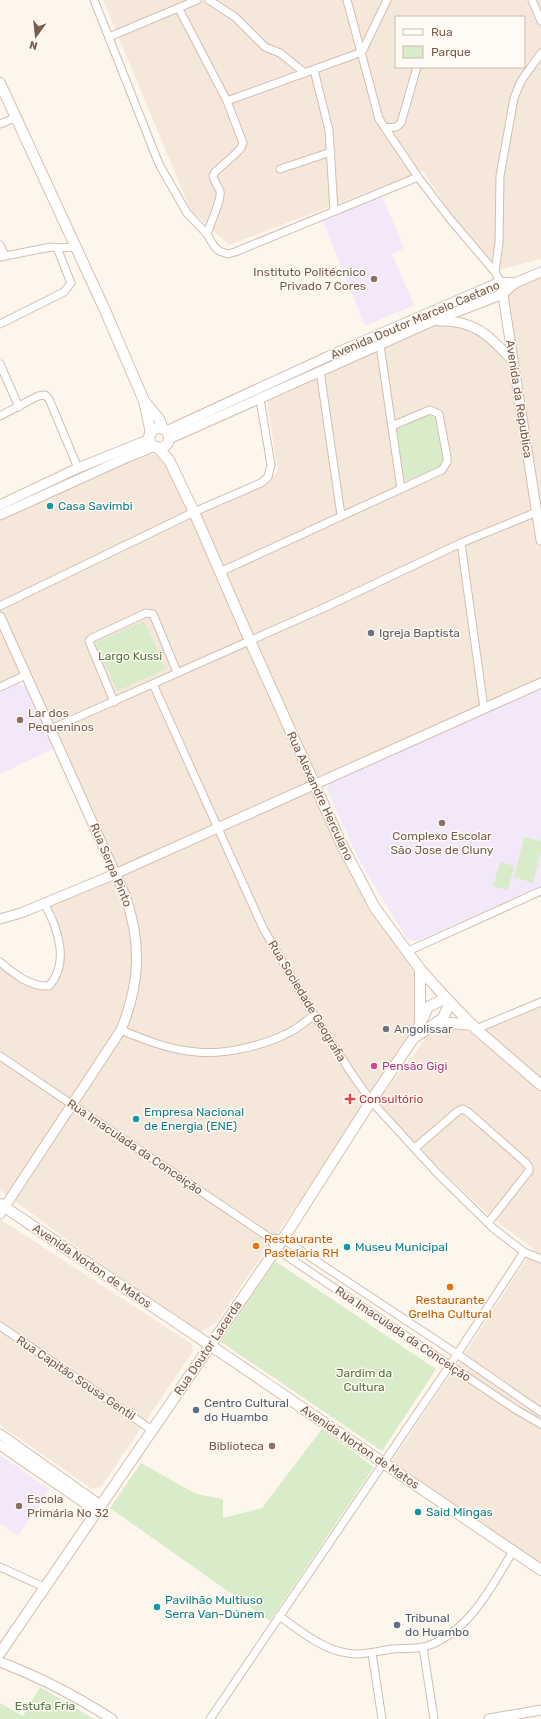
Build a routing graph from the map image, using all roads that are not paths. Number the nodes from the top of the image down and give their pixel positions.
1 (94, 0) edge
2 (197, 0) edge
3 (209, 0) edge
4 (347, 0) edge
5 (387, 0) edge
6 (532, 0) edge
7 (179, 9) junction
8 (541, 21) edge
9 (109, 37) junction
10 (362, 52) junction
11 (541, 53) edge
12 (418, 68) edge
13 (314, 70) junction
14 (305, 73) junction
15 (0, 83) edge
16 (227, 101) junction
17 (15, 118) junction
18 (0, 124) edge
19 (385, 128) junction
20 (331, 152) junction
21 (280, 169) dead end
22 (418, 178) junction
23 (334, 211) junction
24 (207, 234) junction
25 (0, 245) edge
26 (76, 247) junction
27 (57, 248) junction
28 (2, 256) edge
29 (495, 272) junction
30 (541, 272) edge
31 (500, 282) junction
32 (515, 283) junction
33 (503, 294) junction
34 (433, 321) junction
35 (0, 324) edge
36 (380, 345) junction
37 (513, 362) junction
38 (0, 364) edge
39 (320, 371) junction
40 (260, 399) junction
41 (144, 401) junction
42 (19, 406) junction
43 (0, 416) edge
44 (392, 426) junction
45 (167, 435) junction
46 (153, 441) junction
47 (169, 460) junction
48 (78, 468) junction
49 (401, 489) junction
50 (0, 505) edge
51 (194, 512) junction
52 (536, 512) junction
53 (0, 515) edge
54 (342, 515) junction
55 (541, 540) edge
56 (462, 543) junction
57 (220, 572) junction
58 (0, 606) edge
59 (0, 617) edge
60 (250, 642) junction
61 (177, 672) junction
62 (26, 675) junction
63 (541, 683) edge
64 (153, 684) junction
65 (0, 687) edge
66 (114, 702) junction
67 (484, 708) junction
68 (51, 729) junction
69 (315, 785) junction
70 (219, 827) junction
71 (115, 874) junction
72 (541, 891) edge
73 (44, 903) junction
74 (0, 919) edge
75 (406, 952) junction
76 (0, 962) edge
77 (420, 969) junction
78 (448, 1000) junction
79 (541, 1002) edge
80 (314, 1016) junction
81 (424, 1026) junction
82 (474, 1027) junction
83 (121, 1030) junction
84 (0, 1056) edge
85 (541, 1084) edge
86 (371, 1101) junction
87 (73, 1104) junction
88 (415, 1148) junction
89 (2, 1208) edge
90 (488, 1224) junction
91 (270, 1238) junction
92 (283, 1239) junction
93 (276, 1249) junction
94 (524, 1252) junction
95 (541, 1259) edge
96 (344, 1280) junction
97 (338, 1290) junction
98 (407, 1322) junction
99 (0, 1326) edge
100 (401, 1333) junction
101 (210, 1345) junction
102 (457, 1354) junction
103 (450, 1365) junction
104 (521, 1399) junction
105 (515, 1409) junction
106 (541, 1412) edge
107 (541, 1424) edge
108 (152, 1430) junction
109 (0, 1434) edge
110 (0, 1445) edge
111 (383, 1463) junction
112 (46, 1471) junction
113 (98, 1508) junction
114 (513, 1552) junction
115 (0, 1567) edge
116 (541, 1570) edge
117 (44, 1587) junction
118 (279, 1616) junction
119 (423, 1647) junction
120 (0, 1653) edge
121 (372, 1653) junction
122 (0, 1662) edge
123 (541, 1710) edge
124 (112, 1719) edge
125 (210, 1719) edge
126 (382, 1719) edge
127 (434, 1719) edge
128 (489, 1719) edge

1 - 9 street
2 - 7 street
3 - 14 street
4 - 10 street
5 - 10 street
6 - 8 street
7 - 9 street
7 - 16 street
9 - 24 street
10 - 13 street
10 - 19 street
11 - 29 street
12 - 19 street
13 - 14 street
13 - 20 street
14 - 16 street
15 - 17 main road
16 - 24 street
17 - 18 street
17 - 26 main road
19 - 22 street
20 - 21 street
20 - 23 street
22 - 23 street
22 - 29 street
23 - 24 street
25 - 28 street
26 - 27 street
26 - 41 main road
27 - 28 street
27 - 35 street
29 - 31 street
30 - 32 street
31 - 32 street, Avenida Doutor Marcelo Caetano
31 - 33 street, Avenida da Republica
31 - 45 street, Avenida Doutor Marcelo Caetano
32 - 33 street, Avenida Doutor Marcelo Caetano
33 - 34 street, Avenida Doutor Marcelo Caetano
33 - 37 street, Avenida da Republica
34 - 36 street, Avenida Doutor Marcelo Caetano
34 - 37 street
36 - 39 street, Avenida Doutor Marcelo Caetano
36 - 44 street
37 - 52 street, Avenida da Republica
38 - 42 street
39 - 40 street, Avenida Doutor Marcelo Caetano
39 - 54 street
40 - 45 street, Avenida Doutor Marcelo Caetano
40 - 51 street
41 - 45 main road
41 - 46 main road
42 - 43 street
42 - 48 street
44 - 49 street
44 - 49 street
45 - 46 main road, Avenida Doutor Marcelo Caetano
45 - 46 main road, Avenida Doutor Marcelo Caetano
45 - 47 main road, Rua Alexandre Herculano
46 - 47 main road, Rua Alexandre Herculano
46 - 48 street, Avenida Doutor Marcelo Caetano
46 - 53 street, Avenida Doutor Marcelo Caetano
47 - 51 main road, Rua Alexandre Herculano
48 - 50 street, Avenida Doutor Marcelo Caetano
49 - 54 street
51 - 57 main road, Rua Alexandre Herculano
51 - 58 street
52 - 55 street, Avenida da Republica
52 - 56 street
54 - 57 street
56 - 60 street
56 - 67 street
57 - 60 main road, Rua Alexandre Herculano
59 - 62 street, Rua Serpa Pinto
60 - 61 street
60 - 69 main road, Rua Alexandre Herculano
61 - 64 street
61 - 66 street
62 - 65 street
62 - 68 street, Rua Serpa Pinto
63 - 67 street
64 - 66 street
64 - 70 street, Rua Sociedade Geografia
66 - 68 street
67 - 69 street
68 - 71 street, Rua Serpa Pinto
69 - 70 street
69 - 75 main road, Rua Alexandre Herculano
70 - 71 street
70 - 80 street, Rua Sociedade Geografia
71 - 73 street
71 - 83 street, Rua Serpa Pinto
72 - 75 street
73 - 74 street
73 - 76 street
75 - 77 main road, Rua Alexandre Herculano
77 - 78 main road, Rua Alexandre Herculano
77 - 81 main road
78 - 81 main road, Rua Doutor Lacerda
78 - 81 main road, Rua Doutor Lacerda
78 - 82 main road, Rua Alexandre Herculano
79 - 82 street
80 - 83 street
80 - 86 street, Rua Sociedade Geografia
81 - 82 main road
81 - 86 main road, Rua Doutor Lacerda
82 - 85 main road, Rua Alexandre Herculano
83 - 87 street, Rua Serpa Pinto
84 - 87 street, Rua Imaculada da Conceição
86 - 88 street, Rua Sociedade Geografia
86 - 92 main road, Rua Doutor Lacerda
87 - 89 street, Rua Serpa Pinto
87 - 91 street, Rua Imaculada da Conceição
88 - 90 street, Rua Sociedade Geografia
88 - 90 street
89 - 101 main road, Avenida Norton de Matos
90 - 94 street, Rua Sociedade Geografia
91 - 92 street, Rua Imaculada da Conceição
91 - 93 street, Rua Imaculada da Conceição
92 - 93 main road, Rua Doutor Lacerda
92 - 96 street, Rua Imaculada da Conceição
93 - 97 street, Rua Imaculada da Conceição
93 - 101 main road, Rua Doutor Lacerda
94 - 95 street, Rua Sociedade Geografia
94 - 102 street
96 - 97 street
96 - 98 street, Rua Imaculada da Conceição
97 - 100 street, Rua Imaculada da Conceição
98 - 100 street
98 - 102 street, Rua Imaculada da Conceição
99 - 108 street, Rua Capitão Sousa Gentil
100 - 103 street, Rua Imaculada da Conceição
101 - 108 main road, Rua Doutor Lacerda
101 - 111 main road, Avenida Norton de Matos
102 - 103 street
102 - 104 street, Rua Imaculada da Conceição
103 - 105 street, Rua Imaculada da Conceição
103 - 111 street
104 - 105 street
104 - 106 street, Rua Imaculada da Conceição
105 - 107 street, Rua Imaculada da Conceição
108 - 113 main road, Rua Doutor Lacerda
109 - 112 street
110 - 112 street
111 - 114 main road, Avenida Norton de Matos
111 - 118 street
112 - 113 street
113 - 117 main road, Rua Doutor Lacerda
114 - 116 main road, Avenida Norton de Matos
114 - 119 street
115 - 117 street
117 - 120 main road, Rua Doutor Lacerda
118 - 121 street
118 - 125 street
119 - 121 street
119 - 127 street
121 - 126 street
122 - 124 street
123 - 128 street

